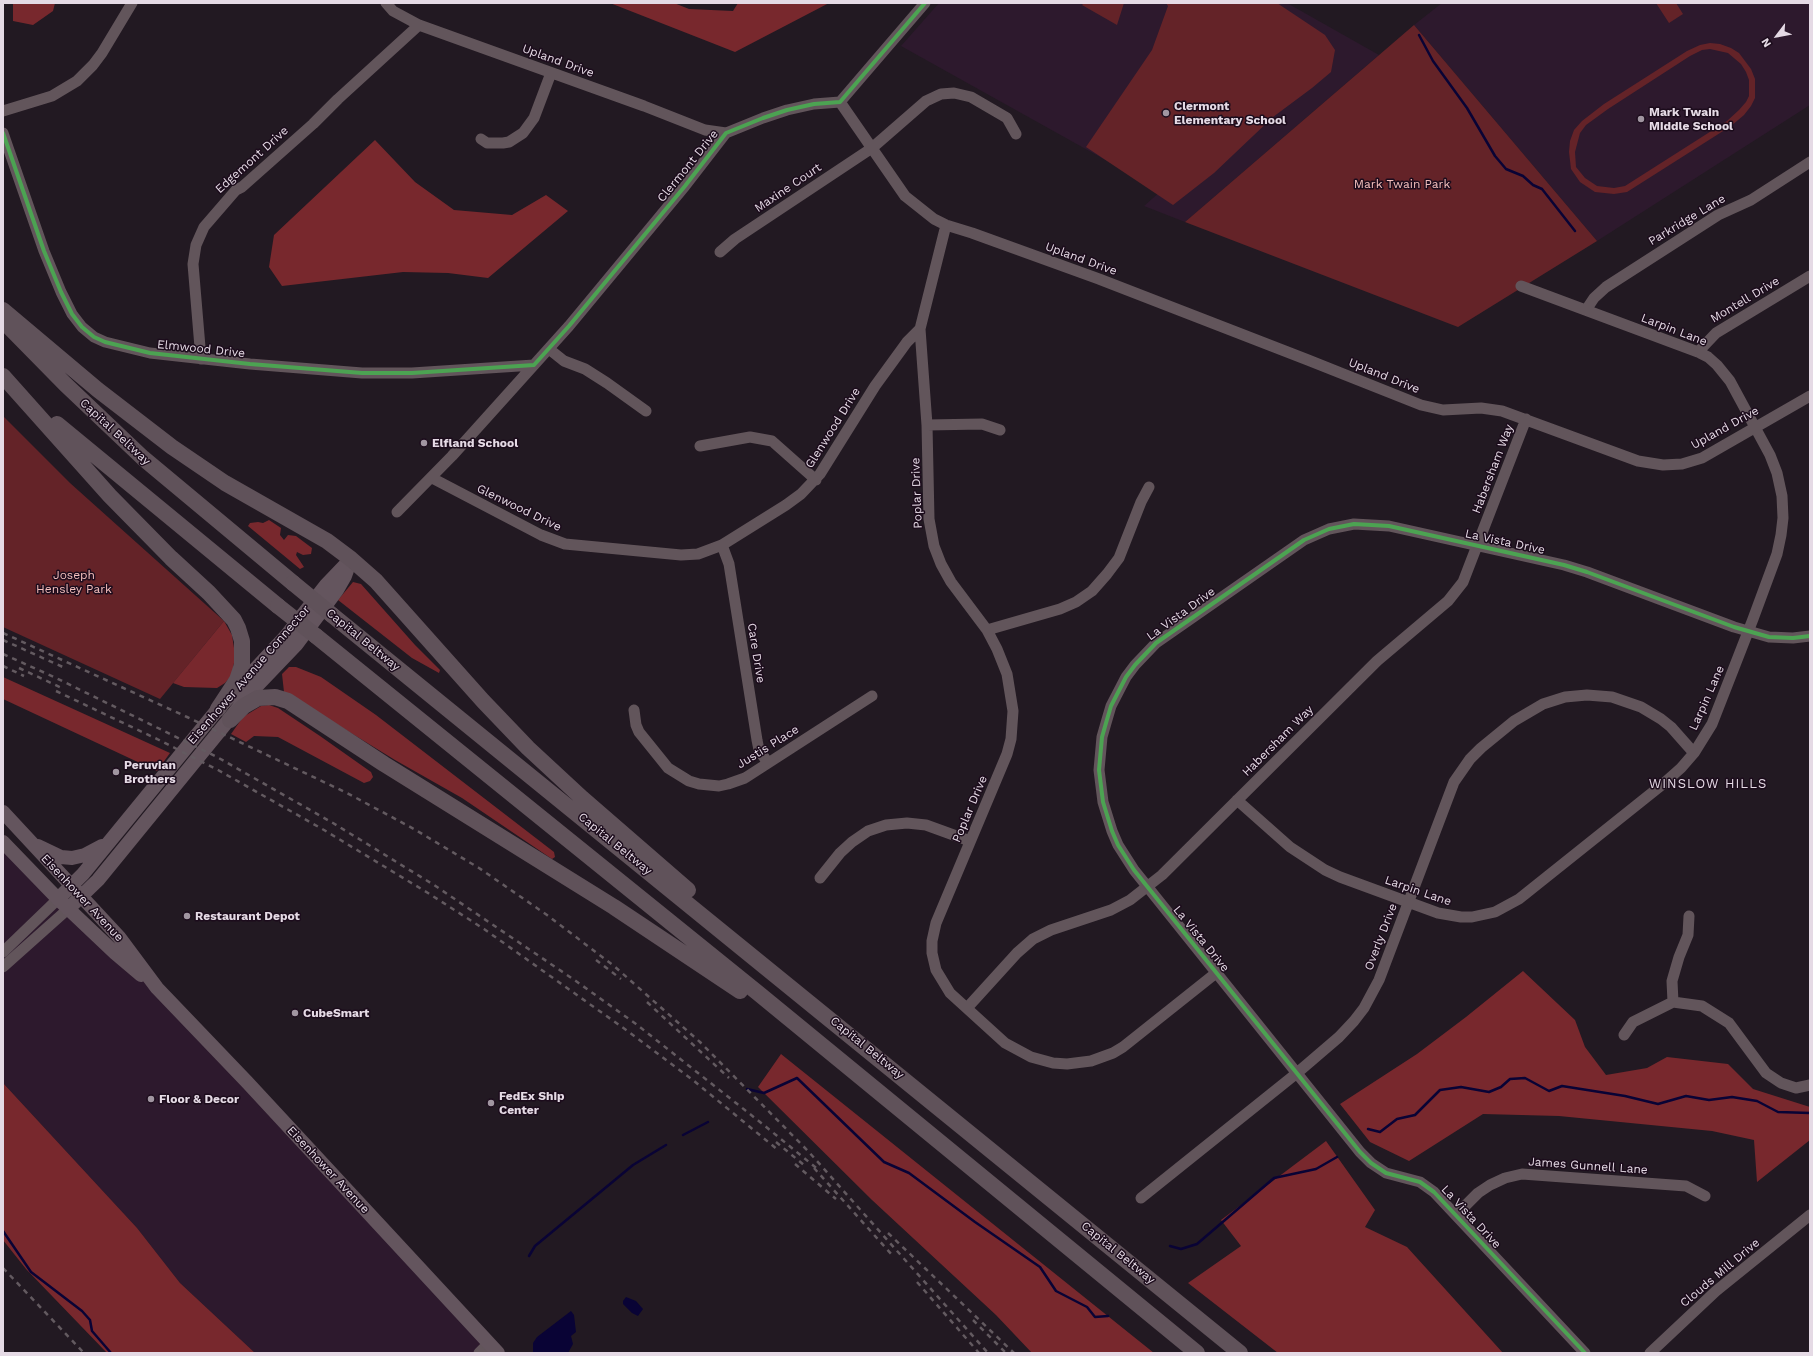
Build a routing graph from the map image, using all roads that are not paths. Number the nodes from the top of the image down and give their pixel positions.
1 (132, 3) edge
2 (386, 3) edge
3 (925, 3) edge
4 (419, 25) junction
5 (551, 73) junction
6 (840, 102) junction
7 (3, 111) edge
8 (3, 133) edge
9 (726, 133) junction
10 (1016, 134) dead end
11 (481, 139) dead end
12 (872, 148) junction
13 (1810, 162) edge
14 (946, 225) junction
15 (720, 252) dead end
16 (1810, 276) edge
17 (1521, 286) dead end
18 (3, 310) edge
19 (1586, 310) junction
20 (3, 321) edge
21 (920, 329) junction
22 (549, 349) junction
23 (1698, 352) junction
24 (200, 358) junction
25 (534, 365) junction
26 (3, 375) edge
27 (1810, 396) edge
28 (646, 411) dead end
29 (1526, 419) junction
30 (927, 425) junction
31 (1754, 426) junction
32 (1000, 430) dead end
33 (700, 446) dead end
34 (432, 478) junction
35 (816, 480) junction
36 (1149, 487) dead end
37 (397, 512) dead end
38 (722, 545) junction
39 (1478, 546) junction
40 (351, 559) junction
41 (987, 630) junction
42 (1748, 631) junction
43 (1810, 636) edge
44 (872, 696) dead end
45 (634, 710) dead end
46 (224, 714) junction
47 (1694, 753) junction
48 (768, 763) junction
49 (1237, 800) junction
50 (3, 812) edge
51 (24, 836) junction
52 (112, 839) junction
53 (970, 841) junction
54 (3, 842) edge
55 (820, 878) dead end
56 (1147, 887) junction
57 (76, 891) junction
58 (1408, 902) junction
59 (63, 904) junction
60 (1689, 916) dead end
61 (3, 952) edge
62 (3, 967) edge
63 (1216, 973) junction
64 (157, 988) junction
65 (1673, 1002) junction
66 (967, 1008) junction
67 (838, 1025) junction
68 (1624, 1035) dead end
69 (1297, 1073) junction
70 (1810, 1086) edge
71 (892, 1104) junction
72 (1705, 1196) dead end
73 (1141, 1198) dead end
74 (1456, 1215) junction
75 (1810, 1215) edge
76 (494, 1348) edge
77 (479, 1353) edge
78 (1197, 1353) edge
79 (1240, 1353) edge
80 (1585, 1353) edge
81 (1650, 1353) edge

1 - 7 street
2 - 4 street, Upland Drive
3 - 6 street
4 - 5 street, Upland Drive
4 - 24 street, Edgemont Drive
5 - 9 street, Upland Drive
5 - 11 street
6 - 9 street, Clermont Drive
6 - 12 street
8 - 24 street, Elmwood Drive
9 - 22 street, Clermont Drive
10 - 12 street, Maxine Court
12 - 14 street
12 - 15 street, Maxine Court
13 - 19 street, Parkridge Lane
14 - 21 street
14 - 29 street, Upland Drive
16 - 23 street, Montell Drive
17 - 19 street, Larpin Lane
18 - 40 highway
19 - 23 street, Larpin Lane
20 - 67 highway, Capital Beltway, bridge
21 - 30 street, Poplar Drive
21 - 35 street, Glenwood Drive
22 - 25 street, Clermont Drive
22 - 28 street
23 - 31 street, Larpin Lane
24 - 25 street, Elmwood Drive
25 - 34 street, Clermont Drive
26 - 46 highway
26 - 71 highway, bridge
27 - 31 street, Upland Drive
29 - 31 street, Upland Drive
29 - 39 street, Habersham Way
30 - 32 street
30 - 41 street, Poplar Drive
31 - 42 street, Larpin Lane
33 - 35 street
34 - 37 street, Clermont Drive
34 - 38 street, Glenwood Drive
35 - 38 street, Glenwood Drive
36 - 41 street
38 - 48 street, Care Drive
39 - 42 street, La Vista Drive
39 - 49 street, Habersham Way
39 - 56 street, La Vista Drive
40 - 46 main road, Eisenhower Avenue Connector
40 - 67 highway
41 - 53 street, Poplar Drive
42 - 43 street, La Vista Drive
42 - 47 street, Larpin Lane
44 - 48 street, Justis Place
45 - 48 street, Justis Place
46 - 52 main road, Eisenhower Avenue Connector
46 - 57 main road, Eisenhower Avenue Connector
46 - 71 highway
47 - 58 street, Larpin Lane
47 - 58 street, Overly Drive
49 - 56 street, Habersham Way
49 - 58 street, Larpin Lane
50 - 51 main road, Eisenhower Avenue
51 - 52 main road
51 - 57 main road, Eisenhower Avenue
52 - 57 main road, Eisenhower Avenue Connector
53 - 55 street
53 - 66 street, Poplar Drive
54 - 59 main road, Eisenhower Avenue
56 - 63 street, La Vista Drive
56 - 66 street, Habersham Way
57 - 59 main road, Eisenhower Avenue Connector
57 - 64 main road, Eisenhower Avenue
58 - 69 street, Overly Drive
59 - 61 street
59 - 62 street
59 - 64 main road, Eisenhower Avenue
60 - 65 street
63 - 66 street, Poplar Drive
63 - 69 street, La Vista Drive
64 - 76 main road, Eisenhower Avenue
65 - 68 street
65 - 70 street
67 - 79 highway, Capital Beltway
69 - 73 street, Overly Drive
69 - 74 street, La Vista Drive
71 - 78 highway
72 - 74 street, James Gunnell Lane
74 - 80 street, La Vista Drive
75 - 81 street, Clouds Mill Drive
76 - 77 street

